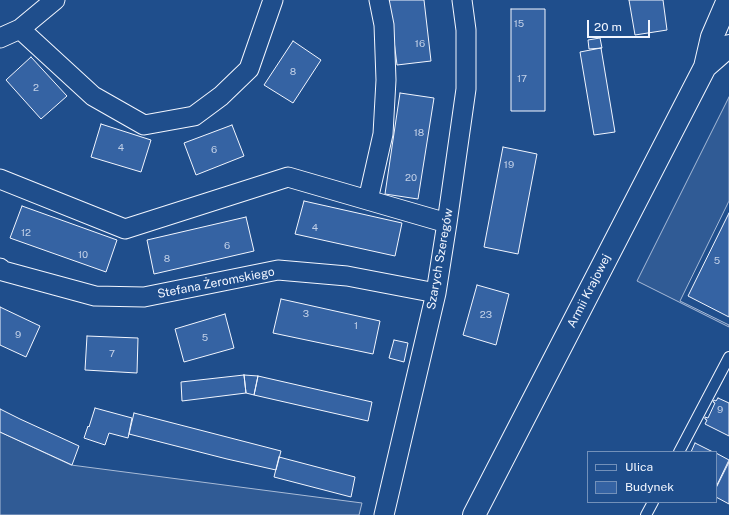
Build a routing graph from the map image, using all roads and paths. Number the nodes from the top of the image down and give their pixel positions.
1 (55, 0) edge
2 (272, 0) edge
3 (379, 0) edge
4 (462, 0) edge
5 (728, 0) edge
6 (20, 29) junction
7 (0, 38) edge
8 (729, 46) edge
9 (705, 67) junction
10 (0, 179) edge
11 (368, 200) junction
12 (447, 223) junction
13 (0, 268) edge
14 (436, 293) junction
15 (729, 357) edge
16 (680, 451) edge
17 (652, 503) edge
18 (384, 515) edge
19 (474, 515) edge
20 (646, 515) edge

1 - 6 street
2 - 6 street
3 - 11 street
4 - 12 street, Szarych Szeregów
5 - 9 street, Armii Krajowej
6 - 7 street
8 - 9 street, Armii Krajowej
9 - 19 street, Armii Krajowej
10 - 11 street
11 - 12 street
12 - 14 street, Szarych Szeregów
13 - 14 street, Stefana Żeromskiego
14 - 18 street, Szarych Szeregów
15 - 16 lane
17 - 20 lane

